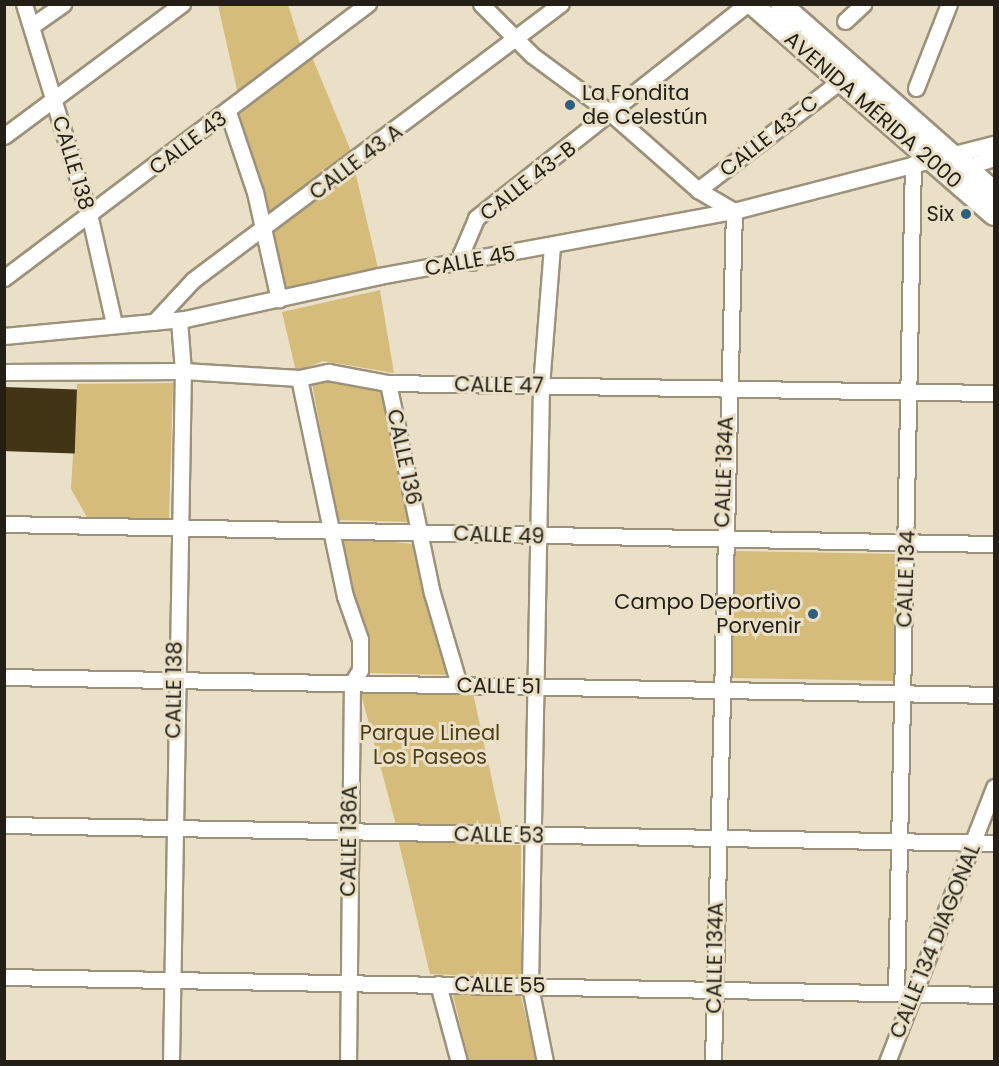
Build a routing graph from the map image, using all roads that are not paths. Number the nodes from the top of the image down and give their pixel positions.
1 (24, 4) edge
2 (63, 4) edge
3 (182, 4) edge
4 (368, 4) edge
5 (481, 4) edge
6 (561, 4) edge
7 (749, 4) edge
8 (781, 4) edge
9 (862, 4) edge
10 (949, 4) edge
11 (845, 21) dead end
12 (33, 25) junction
13 (516, 40) junction
14 (840, 81) junction
15 (916, 88) dead end
16 (54, 100) junction
17 (228, 112) junction
18 (613, 115) junction
19 (4, 136) edge
20 (993, 145) edge
21 (922, 161) junction
22 (955, 165) junction
23 (698, 190) junction
24 (994, 192) edge
25 (734, 211) junction
26 (994, 215) edge
27 (90, 218) junction
28 (264, 232) junction
29 (552, 245) junction
30 (466, 258) junction
31 (4, 278) edge
32 (279, 299) junction
33 (179, 320) junction
34 (154, 322) junction
35 (114, 324) junction
36 (4, 336) edge
37 (183, 371) junction
38 (4, 372) edge
39 (299, 378) junction
40 (388, 383) junction
41 (541, 386) junction
42 (727, 388) junction
43 (908, 392) junction
44 (994, 393) edge
45 (4, 524) edge
46 (178, 528) junction
47 (332, 530) junction
48 (421, 532) junction
49 (536, 536) junction
50 (723, 538) junction
51 (908, 543) junction
52 (994, 544) edge
53 (4, 677) edge
54 (174, 680) junction
55 (352, 683) junction
56 (459, 685) junction
57 (537, 687) junction
58 (719, 690) junction
59 (903, 693) junction
60 (994, 695) edge
61 (994, 787) edge
62 (4, 825) edge
63 (171, 827) junction
64 (350, 831) junction
65 (532, 836) junction
66 (717, 839) junction
67 (898, 842) junction
68 (974, 843) junction
69 (994, 843) edge
70 (4, 977) edge
71 (171, 979) junction
72 (347, 982) junction
73 (438, 984) junction
74 (531, 986) junction
75 (714, 988) junction
76 (896, 993) junction
77 (916, 993) junction
78 (994, 995) edge
79 (171, 1062) edge
80 (348, 1062) edge
81 (459, 1062) edge
82 (545, 1062) edge
83 (713, 1062) edge
84 (887, 1062) edge

1 - 12 street, CALLE 138
2 - 12 street
3 - 16 street
4 - 17 street, CALLE 43
5 - 13 street
6 - 13 street, CALLE 43 A
7 - 14 main road, AVENIDA MÉRIDA 2000
7 - 18 street, CALLE 43-B
8 - 22 main road, AVENIDA MÉRIDA 2000
9 - 11 street
10 - 15 street
12 - 16 street, CALLE 138
13 - 18 street
13 - 28 street, CALLE 43 A
14 - 21 main road, AVENIDA MÉRIDA 2000
14 - 23 street, CALLE 43-C
16 - 19 street
16 - 27 street, CALLE 138
17 - 27 street, CALLE 43
17 - 28 street
18 - 23 street
18 - 30 street, CALLE 43-B
20 - 22 street
21 - 22 main road, AVENIDA MÉRIDA 2000
21 - 25 street, CALLE 45
21 - 43 street, CALLE 134
22 - 24 main road, AVENIDA MÉRIDA 2000
22 - 26 main road, AVENIDA MÉRIDA 2000
23 - 25 street
25 - 29 street, CALLE 45
25 - 42 street, CALLE 134A
27 - 31 street, CALLE 43
27 - 35 street, CALLE 138
28 - 32 street
28 - 34 street, CALLE 43 A
29 - 30 street, CALLE 45
29 - 41 street
30 - 32 street, CALLE 45
32 - 33 street, CALLE 45
33 - 34 street, CALLE 45
33 - 37 street, CALLE 138
34 - 35 street, CALLE 45
35 - 36 street, CALLE 45
37 - 38 street, CALLE 47
37 - 39 street, CALLE 47
37 - 46 street, CALLE 138
39 - 40 street, CALLE 47
39 - 47 street, CALLE 136A
40 - 41 street, CALLE 47
40 - 48 street, CALLE 136
41 - 42 street, CALLE 47
41 - 49 street
42 - 43 street, CALLE 47
42 - 50 street, CALLE 134A
43 - 44 street, CALLE 47
43 - 51 street, CALLE 134
45 - 46 street, CALLE 49
46 - 47 street, CALLE 49
46 - 54 street, CALLE 138
47 - 48 street, CALLE 49
47 - 55 street, CALLE 136A
48 - 49 street, CALLE 49
48 - 56 street, CALLE 136
49 - 50 street, CALLE 49
49 - 57 street
50 - 51 street, CALLE 49
50 - 58 street, CALLE 134A
51 - 52 street, CALLE 49
51 - 59 street, CALLE 134
53 - 54 street, CALLE 51
54 - 55 street, CALLE 51
54 - 63 street, CALLE 138
55 - 56 street, CALLE 51
55 - 64 street, CALLE 136A
56 - 57 street, CALLE 51
57 - 58 street, CALLE 51
57 - 65 street
58 - 59 street, CALLE 51
58 - 66 street, CALLE 134A
59 - 60 street, CALLE 51
59 - 67 street, CALLE 134
61 - 68 street, CALLE 134 DIAGONAL
62 - 63 street, CALLE 53
63 - 64 street, CALLE 53
63 - 71 street, CALLE 138
64 - 65 street, CALLE 53
64 - 72 street, CALLE 136A
65 - 66 street, CALLE 53
65 - 74 street
66 - 67 street, CALLE 53
66 - 75 street, CALLE 134A
67 - 68 street, CALLE 53
67 - 76 street, CALLE 134
68 - 69 street, CALLE 53
68 - 77 street, CALLE 134 DIAGONAL
70 - 71 street, CALLE 55
71 - 72 street, CALLE 55
71 - 79 street, CALLE 138
72 - 73 street, CALLE 55
72 - 80 street, CALLE 136A
73 - 74 street, CALLE 55
73 - 81 street
74 - 75 street, CALLE 55
74 - 82 street
75 - 76 street, CALLE 55
75 - 83 street, CALLE 134A
76 - 77 street, CALLE 55
77 - 78 street, CALLE 55
77 - 84 street, CALLE 134 DIAGONAL

